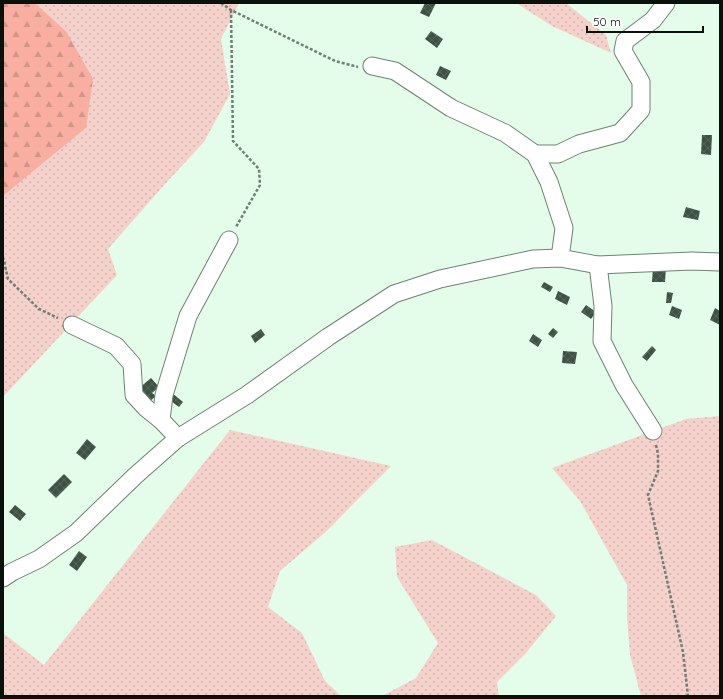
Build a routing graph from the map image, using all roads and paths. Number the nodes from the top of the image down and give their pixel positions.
1 (221, 3) edge
2 (666, 3) edge
3 (231, 10) junction
4 (372, 66) joint
5 (535, 154) junction
6 (229, 240) joint
7 (3, 257) edge
8 (560, 258) junction
9 (720, 262) edge
10 (598, 265) junction
11 (72, 325) joint
12 (161, 420) junction
13 (653, 431) joint
14 (178, 438) junction
15 (3, 578) edge
16 (688, 696) edge

1 - 3 path
2 - 5 street
3 - 4 path
3 - 6 path
4 - 5 street
5 - 8 street
6 - 12 street
7 - 11 path
8 - 10 street
8 - 14 street
9 - 10 street
10 - 13 street
11 - 12 street
12 - 14 street
13 - 16 path
14 - 15 street

